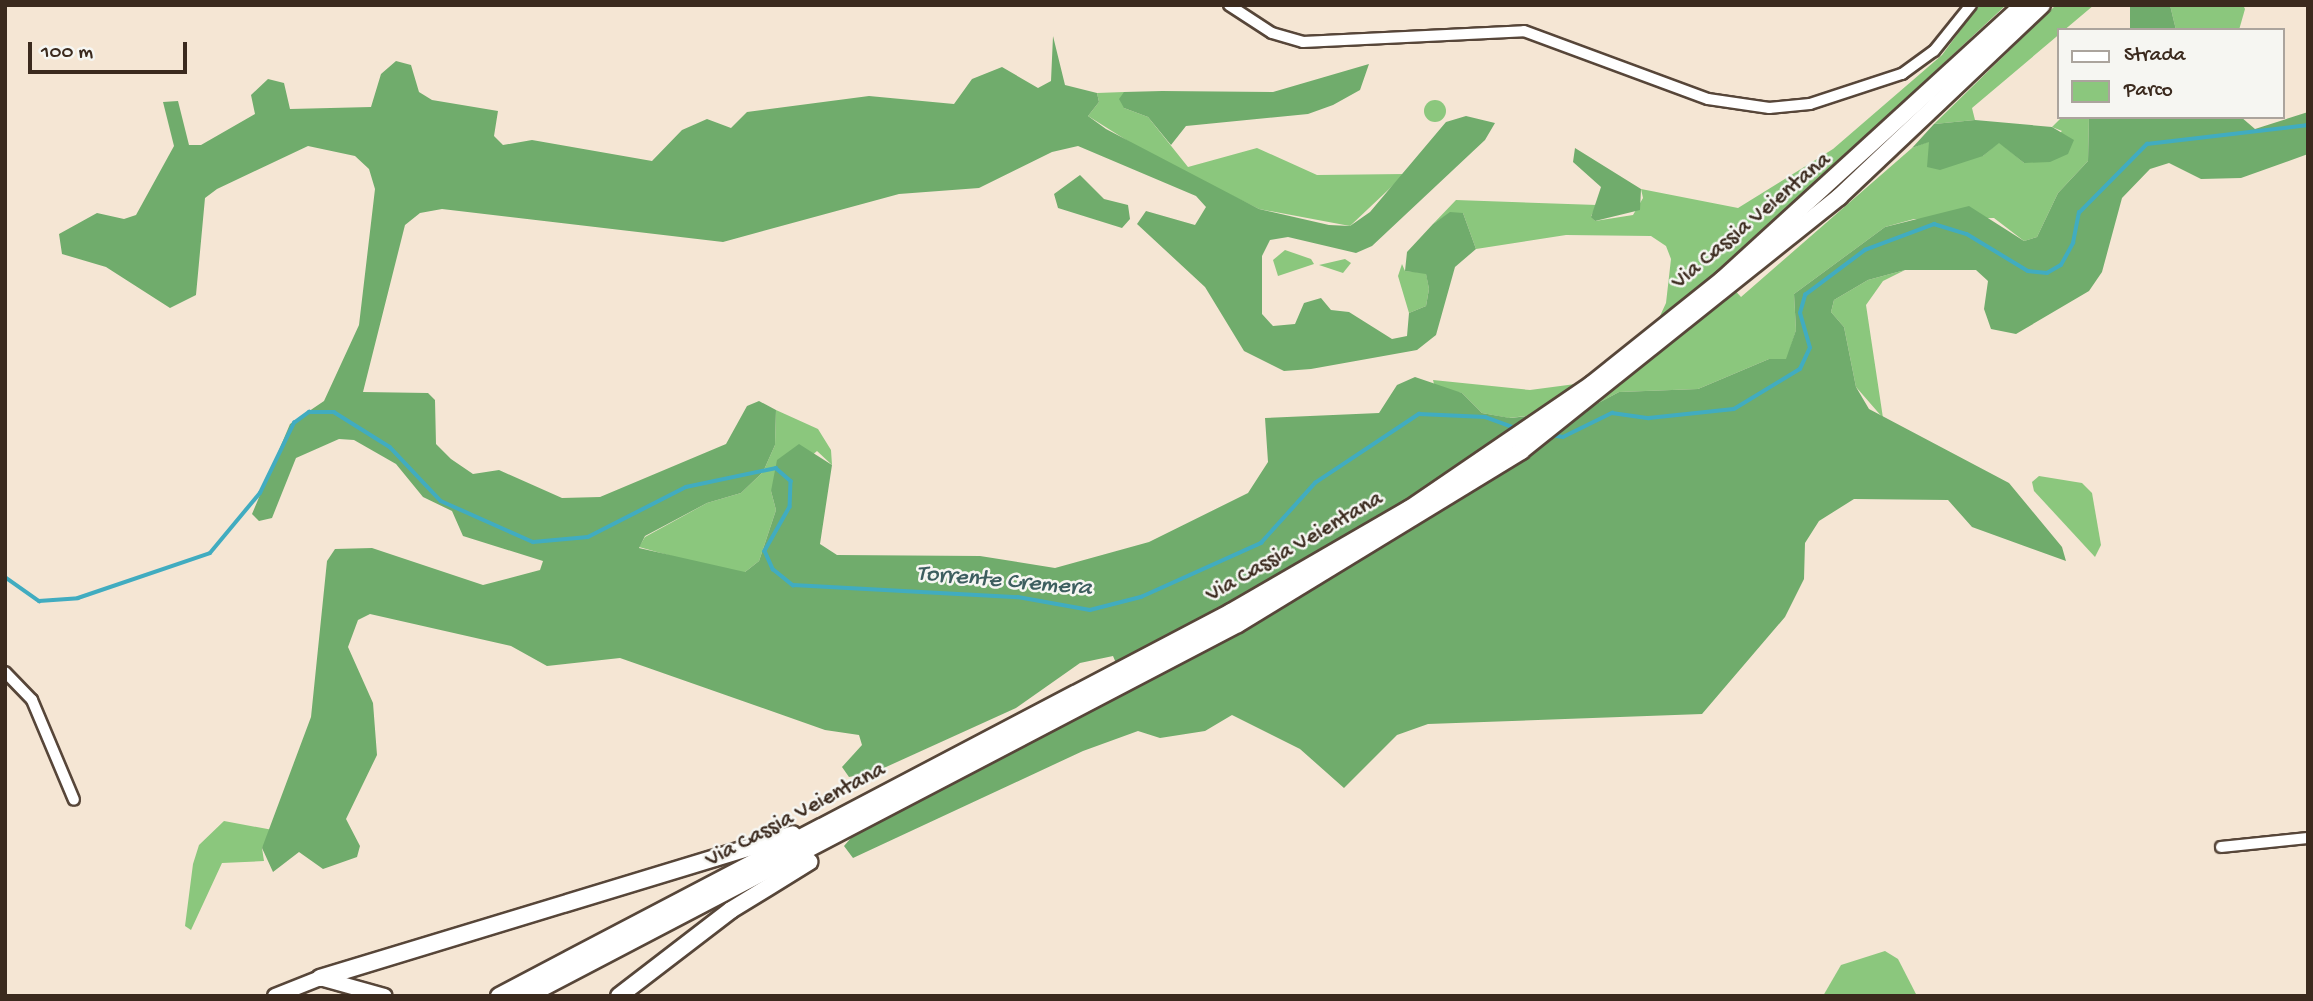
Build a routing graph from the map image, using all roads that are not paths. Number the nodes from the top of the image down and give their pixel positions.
1 (1229, 5) edge
2 (1971, 5) edge
3 (2023, 5) edge
4 (2042, 5) edge
5 (1727, 284) junction
6 (5, 672) edge
7 (1114, 682) junction
8 (891, 792) junction
9 (74, 800) dead end
10 (848, 829) junction
11 (2308, 838) edge
12 (2221, 847) dead end
13 (320, 978) junction
14 (275, 996) edge
15 (385, 996) edge
16 (499, 996) edge
17 (527, 996) edge
18 (619, 996) edge

1 - 2 street
3 - 5 highway, Via Cassia Veientana
4 - 5 highway, Via Cassia Veientana
5 - 7 highway, Via Cassia Veientana
6 - 9 street
7 - 8 highway, Via Cassia Veientana
7 - 10 highway, Via Cassia Veientana
8 - 13 highway
8 - 16 highway, Via Cassia Veientana
10 - 17 highway, Via Cassia Veientana
10 - 18 highway
11 - 12 street
13 - 14 main road
13 - 15 main road

